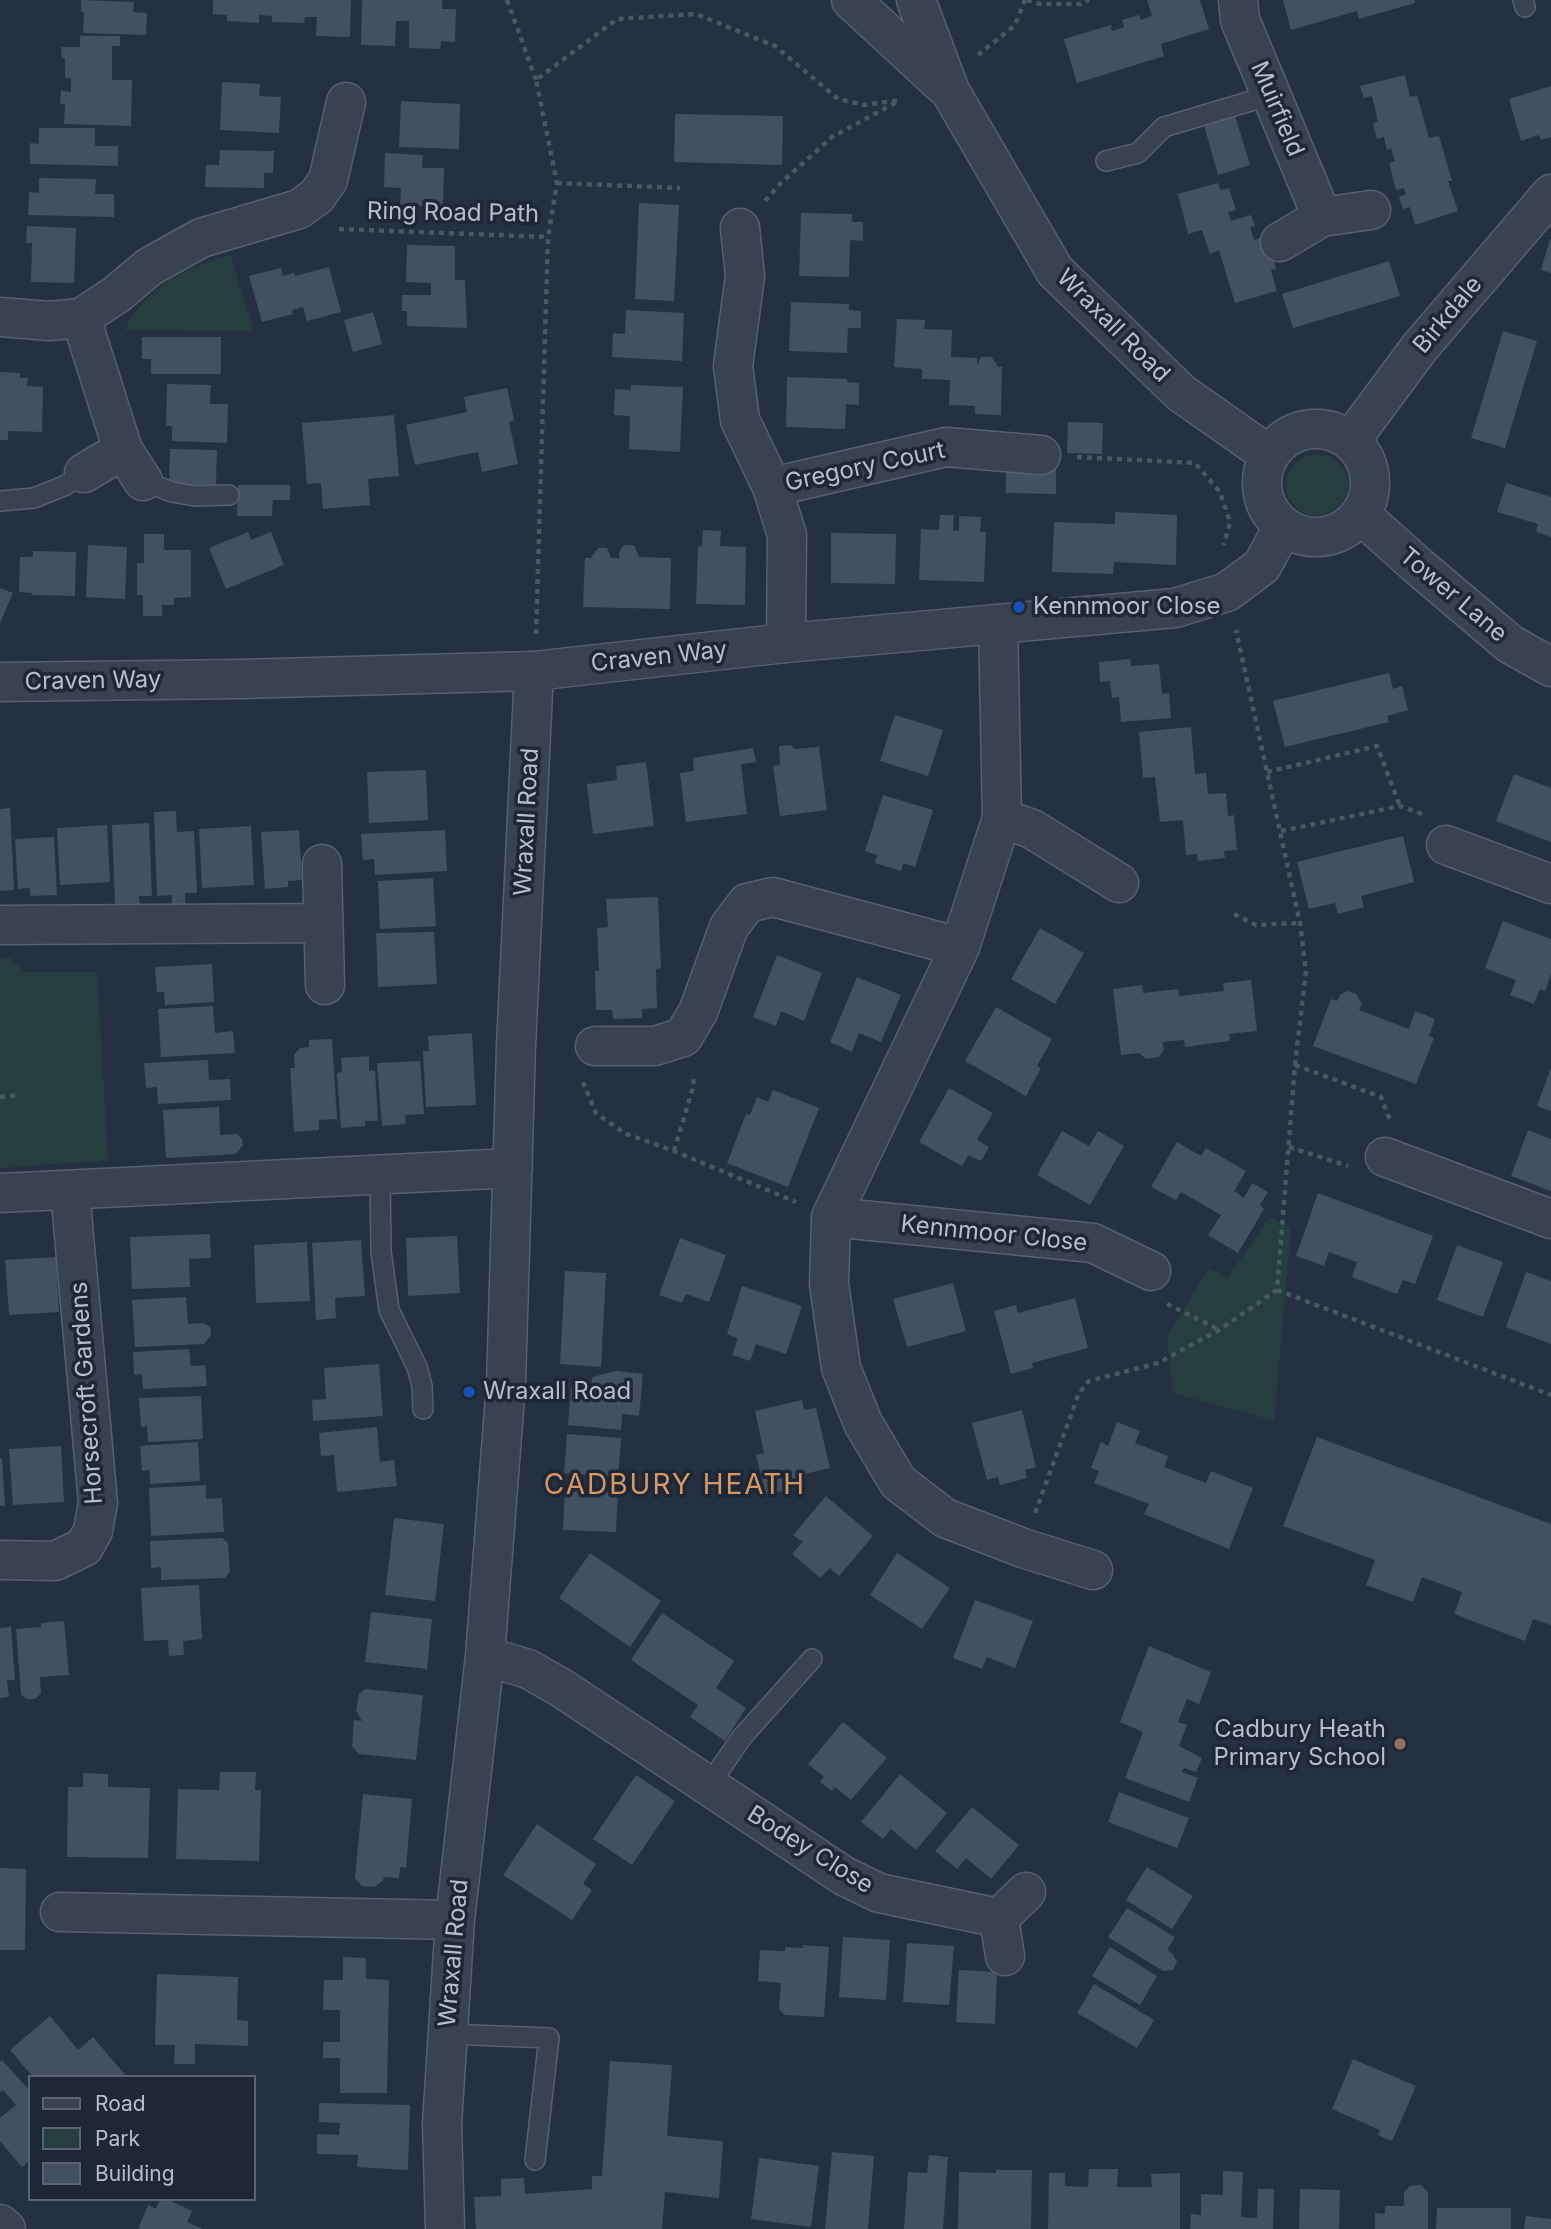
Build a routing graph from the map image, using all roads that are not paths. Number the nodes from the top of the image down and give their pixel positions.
1 (851, 0) edge
2 (916, 0) edge
3 (1238, 0) edge
4 (950, 91) junction
5 (1271, 95) junction
6 (346, 102) dead end
7 (1106, 160) dead end
8 (1551, 194) edge
9 (1371, 211) dead end
10 (1322, 217) junction
11 (740, 228) road end
12 (1280, 242) dead end
13 (0, 317) edge
14 (81, 318) junction
15 (1351, 440) junction
16 (1041, 455) road end
17 (1269, 455) junction
18 (133, 466) junction
19 (84, 473) joint
20 (772, 487) junction
21 (229, 495) dead end
22 (0, 501) edge
23 (1361, 515) junction
24 (1283, 527) junction
25 (998, 624) junction
26 (786, 643) junction
27 (1551, 667) edge
28 (534, 671) junction
29 (0, 682) edge
30 (1002, 818) junction
31 (1446, 845) road end
32 (322, 864) dead end
33 (1119, 883) dead end
34 (1551, 884) edge
35 (323, 923) junction
36 (0, 925) edge
37 (960, 947) junction
38 (325, 985) dead end
39 (588, 1059) road end
40 (1385, 1157) dead end
41 (513, 1168) junction
42 (380, 1175) junction
43 (70, 1191) junction
44 (0, 1193) edge
45 (831, 1217) junction
46 (1551, 1219) edge
47 (1151, 1271) road end
48 (423, 1409) dead end
49 (0, 1560) edge
50 (1093, 1570) dead end
51 (485, 1656) junction
52 (812, 1659) dead end
53 (709, 1785) junction
54 (60, 1912) dead end
55 (455, 1920) junction
56 (1005, 1956) dead end
57 (447, 2034) junction
58 (535, 2160) dead end
59 (0, 2224) edge
60 (6, 2229) edge
61 (444, 2229) edge

1 - 4 street, Wraxall Road
2 - 4 street, Wraxall Road
3 - 5 street, Muirfield
4 - 17 street, Wraxall Road
5 - 7 lane
5 - 10 street, Muirfield
6 - 14 street
8 - 15 street, Birkdale
9 - 10 street
10 - 12 street
11 - 20 street, Gregory Court
13 - 14 street
14 - 18 street
15 - 17 street
15 - 23 street
16 - 20 street, Gregory Court
17 - 24 street
18 - 19 street
18 - 21 lane
19 - 22 lane
20 - 26 street, Gregory Court
23 - 24 street
23 - 27 street, Tower Lane
24 - 25 street, Craven Way
25 - 26 street, Craven Way
25 - 30 street
26 - 28 street, Craven Way
28 - 29 street, Craven Way
28 - 41 street, Wraxall Road
30 - 33 street
30 - 37 street
31 - 34 street
32 - 35 street
35 - 36 street
35 - 38 street
37 - 39 street
37 - 45 street
40 - 46 street
41 - 42 street
41 - 51 street, Wraxall Road
42 - 43 street
42 - 48 lane
43 - 44 street
43 - 49 street, Horsecroft Gardens
45 - 47 street, Kennmoor Close
45 - 50 street
51 - 53 street, Bodey Close
51 - 55 street, Wraxall Road
52 - 53 lane
53 - 56 street, Bodey Close
54 - 55 street
55 - 57 street, Wraxall Road
57 - 58 lane
57 - 61 street, Wraxall Road
59 - 60 street

